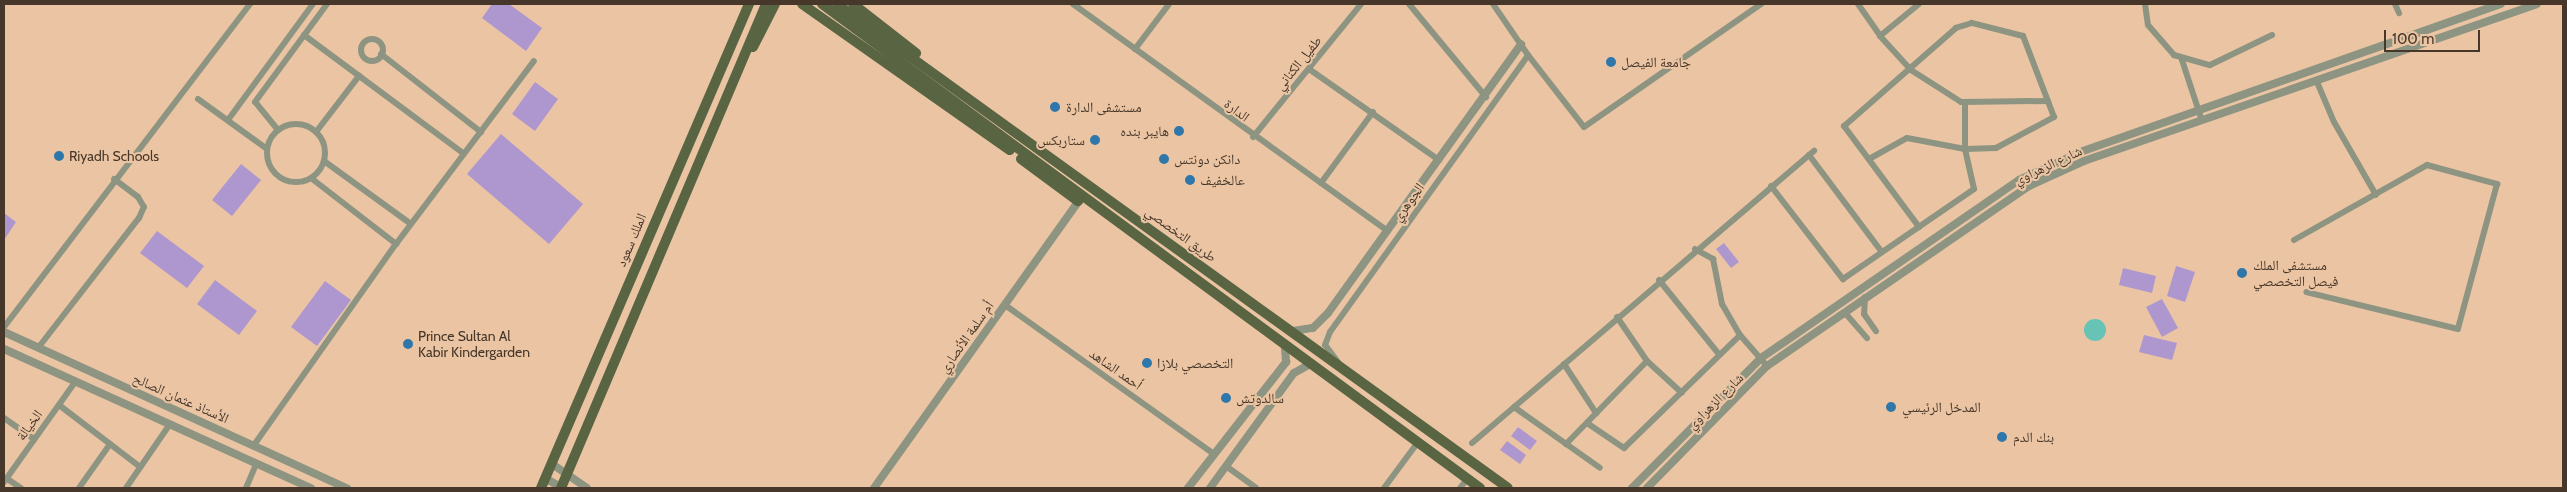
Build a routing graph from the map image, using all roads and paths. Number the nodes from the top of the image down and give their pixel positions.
1 (250, 4) edge
2 (313, 4) edge
3 (327, 4) edge
4 (741, 4) edge
5 (749, 4) edge
6 (766, 4) edge
7 (775, 4) edge
8 (802, 4) edge
9 (809, 4) edge
10 (822, 4) edge
11 (837, 4) edge
12 (847, 4) edge
13 (852, 4) edge
14 (1073, 4) edge
15 (1169, 4) edge
16 (1361, 4) edge
17 (1409, 4) edge
18 (1493, 4) edge
19 (1761, 4) edge
20 (1858, 4) edge
21 (1919, 4) edge
22 (2145, 4) edge
23 (2395, 4) edge
24 (2501, 4) edge
25 (2537, 4) edge
26 (2399, 13) dead end
27 (831, 21) junction
28 (875, 23) junction
29 (304, 35) junction
30 (2272, 35) dead end
31 (1880, 36) junction
32 (1521, 44) junction
33 (1135, 49) junction
34 (381, 54) dead end
35 (1528, 55) junction
36 (2181, 57) junction
37 (534, 61) dead end
38 (721, 64) junction
39 (1309, 69) junction
40 (1911, 70) junction
41 (737, 71) junction
42 (359, 76) junction
43 (2318, 82) junction
44 (1486, 98) junction
45 (198, 99) dead end
46 (2048, 101) junction
47 (1965, 102) junction
48 (2198, 110) junction
49 (1373, 112) junction
50 (228, 120) junction
51 (2202, 122) junction
52 (278, 130) junction
53 (316, 132) junction
54 (481, 132) junction
55 (1253, 137) junction
56 (267, 149) junction
57 (1964, 149) junction
58 (464, 154) junction
59 (1048, 157) junction
60 (1868, 159) junction
61 (1438, 160) junction
62 (324, 161) junction
63 (114, 178) junction
64 (311, 178) junction
65 (1321, 183) junction
66 (1771, 186) junction
67 (2376, 195) junction
68 (1079, 201) junction
69 (412, 224) junction
70 (1919, 227) junction
71 (1388, 232) junction
72 (2294, 240) dead end
73 (396, 244) junction
74 (1143, 244) junction
75 (1695, 249) junction
76 (1881, 251) junction
77 (1659, 280) junction
78 (2306, 292) dead end
79 (1865, 296) junction
80 (1004, 305) junction
81 (1836, 316) junction
82 (1617, 317) junction
83 (4, 327) edge
84 (1293, 331) junction
85 (1876, 331) dead end
86 (4, 332) edge
87 (1740, 335) junction
88 (1867, 338) dead end
89 (1285, 346) junction
90 (38, 348) junction
91 (4, 349) edge
92 (1718, 353) junction
93 (1760, 358) junction
94 (1647, 361) junction
95 (1310, 364) junction
96 (1564, 364) junction
97 (1340, 365) junction
98 (1768, 366) junction
99 (75, 382) junction
100 (1682, 394) junction
101 (58, 405) junction
102 (1514, 408) junction
103 (1596, 413) junction
104 (4, 418) edge
105 (1587, 423) junction
106 (170, 424) junction
107 (34, 439) junction
108 (1418, 442) junction
109 (1472, 443) dead end
110 (110, 444) junction
111 (1566, 444) junction
112 (254, 445) junction
113 (1214, 454) junction
114 (256, 464) junction
115 (552, 464) junction
116 (1226, 466) junction
117 (140, 467) junction
118 (1600, 468) dead end
119 (566, 473) junction
120 (545, 478) junction
121 (1466, 479) junction
122 (5, 480) edge
123 (129, 487) edge
124 (21, 488) edge
125 (79, 488) edge
126 (246, 488) edge
127 (311, 488) edge
128 (346, 488) edge
129 (541, 488) edge
130 (561, 488) edge
131 (587, 488) edge
132 (874, 488) edge
133 (1188, 488) edge
134 (1210, 488) edge
135 (1256, 488) edge
136 (1384, 488) edge
137 (1460, 488) edge
138 (1480, 488) edge
139 (1508, 488) edge
140 (1632, 488) edge
141 (1647, 488) edge

1 - 63 street
2 - 50 street
3 - 29 street
4 - 38 main road
5 - 38 main road, الملك سعود
6 - 41 main road
7 - 41 main road
8 - 27 main road
9 - 27 main road
10 - 74 main road
11 - 59 main road, طريق التخصصي
12 - 28 main road
13 - 28 main road
14 - 33 street, الدارة
15 - 33 street
16 - 39 street, طفيل الكناني
17 - 44 street
18 - 32 street
19 - 35 street
20 - 31 street
21 - 31 street
22 - 36 street
23 - 26 street
24 - 48 street
25 - 43 street, شارع الزهراوي
27 - 68 main road
28 - 59 main road
29 - 42 street
29 - 52 street
30 - 36 street
31 - 40 street
32 - 35 street
32 - 44 street, الجوهري
33 - 55 street, الدارة
34 - 54 street
35 - 97 street, الجوهري
36 - 48 street
37 - 54 street
38 - 115 main road, الملك سعود
39 - 49 street
39 - 55 street, طفيل الكناني
40 - 46 street
40 - 47 street
40 - 60 street
41 - 119 main road
42 - 53 street
42 - 58 street
43 - 51 street, شارع الزهراوي
43 - 67 street
44 - 61 street, الجوهري
45 - 50 street
46 - 47 street
46 - 57 street
47 - 57 street
48 - 51 street
48 - 93 street
49 - 61 street
49 - 65 street
50 - 56 street
51 - 79 street, شارع الزهراوي
52 - 53 street
52 - 56 street
53 - 62 street
54 - 58 street
55 - 65 street, الدارة
56 - 64 street
57 - 60 street
57 - 70 street
58 - 69 street
59 - 84 main road, طريق التخصصي
60 - 70 street
61 - 71 street, الجوهري
62 - 64 street
62 - 69 street
63 - 83 street
63 - 90 street
64 - 73 street
65 - 71 street, الدارة
66 - 75 street
66 - 76 street
66 - 76 street
67 - 72 street
67 - 78 street
68 - 74 main road
68 - 80 street, أم سلمة الأنصاري
69 - 73 street
70 - 76 street
71 - 84 street, الجوهري
73 - 112 street
74 - 89 main road
75 - 77 street
75 - 87 street
77 - 82 street
77 - 92 street
79 - 81 street, شارع الزهراوي
79 - 85 street
80 - 113 street, أحمد الشاهد
80 - 132 street, أم سلمة الأنصاري
81 - 88 street
81 - 98 street, شارع الزهراوي
82 - 94 street
82 - 96 street
84 - 97 main road, طريق التخصصي
86 - 90 street, الأستاذ عثمان الصالح
87 - 92 street
87 - 93 street
89 - 95 main road
89 - 113 street
90 - 112 street, الأستاذ عثمان الصالح
91 - 99 street, الأستاذ عثمان الصالح
92 - 100 street
93 - 98 street
93 - 140 street
94 - 100 street
94 - 103 street
95 - 108 main road
95 - 116 street
96 - 102 street
96 - 103 street
97 - 139 main road, طريق التخصصي
98 - 141 street, شارع الزهراوي
99 - 101 street, الخيالة
99 - 106 street, الأستاذ عثمان الصالح
100 - 105 street
101 - 107 street, الخيالة
101 - 110 street
102 - 109 street
102 - 111 street
103 - 105 street
104 - 107 street
105 - 111 street
106 - 114 street, الأستاذ عثمان الصالح
106 - 117 street
107 - 122 street, الخيالة
108 - 121 main road
108 - 136 street
110 - 117 street
110 - 125 street
111 - 118 street
112 - 128 street, الأستاذ عثمان الصالح
113 - 133 street
114 - 126 street
114 - 127 street, الأستاذ عثمان الصالح
115 - 119 street
115 - 120 main road, الملك سعود
116 - 134 street
116 - 135 street
117 - 123 street
119 - 130 main road
119 - 131 street
120 - 129 main road, الملك سعود
120 - 130 street
121 - 137 street
121 - 138 main road
122 - 124 street

